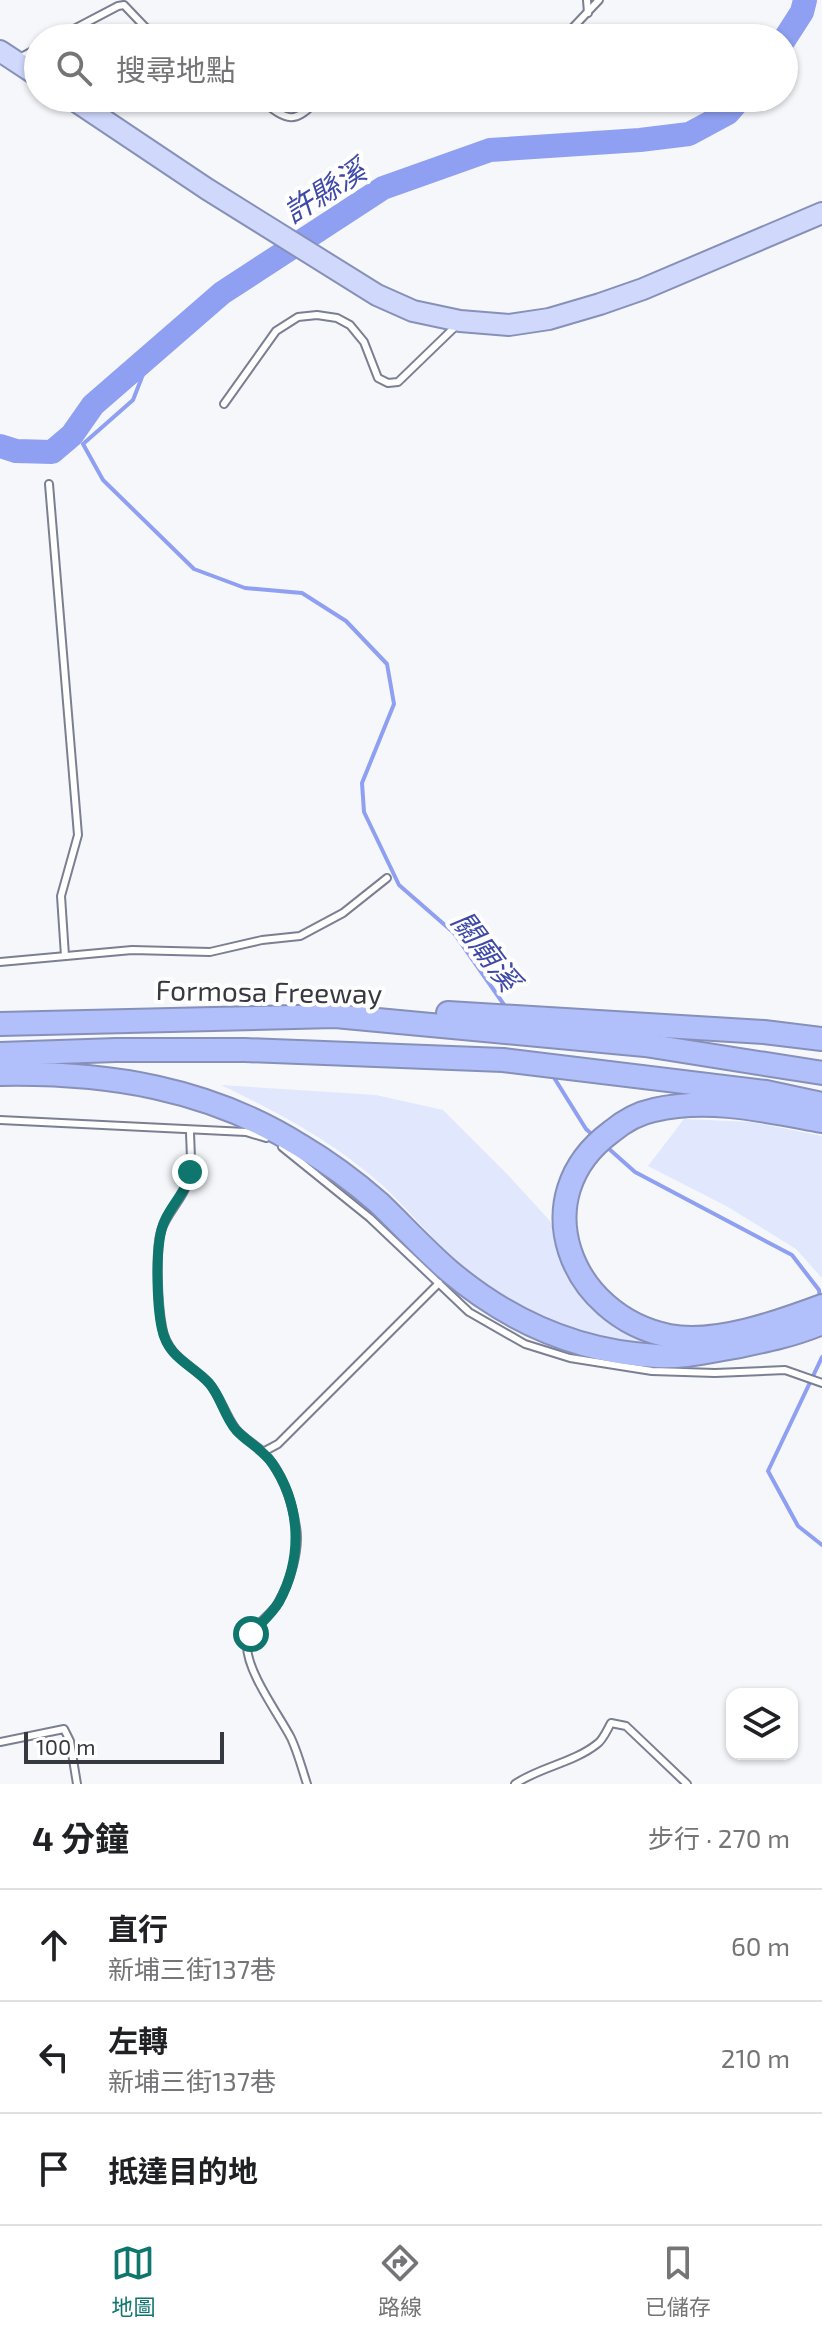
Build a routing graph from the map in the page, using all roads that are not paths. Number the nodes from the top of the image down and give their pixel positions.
1 (587, 0) edge
2 (599, 0) edge
3 (588, 13) junction
4 (84, 24) edge
5 (142, 24) edge
6 (577, 24) edge
7 (7, 56) edge
8 (24, 67) edge
9 (92, 112) edge
10 (278, 112) edge
11 (306, 112) edge
12 (822, 213) edge
13 (460, 321) junction
14 (224, 404) dead end
15 (49, 484) dead end
16 (387, 878) dead end
17 (65, 956) junction
18 (0, 962) edge
19 (0, 1024) edge
20 (644, 1034) junction
21 (822, 1039) edge
22 (0, 1054) edge
23 (822, 1073) edge
24 (0, 1074) edge
25 (822, 1104) edge
26 (0, 1120) edge
27 (822, 1121) edge
28 (190, 1130) junction
29 (439, 1283) junction
30 (812, 1318) edge
31 (822, 1383) edge
32 (263, 1452) junction
33 (0, 1742) edge
34 (77, 1784) edge
35 (307, 1784) edge
36 (515, 1784) edge
37 (687, 1784) edge

1 - 3 lane
2 - 3 lane
3 - 6 lane
4 - 5 lane
7 - 8 main road
9 - 13 main road
10 - 11 lane
12 - 13 main road
13 - 14 lane
15 - 17 lane
16 - 17 lane
17 - 18 lane
19 - 20 highway, Formosa Freeway
20 - 21 highway
20 - 23 highway
22 - 25 highway
24 - 30 highway
26 - 28 lane
27 - 30 highway
28 - 29 lane
28 - 32 lane
29 - 31 lane
29 - 32 lane
32 - 35 lane
33 - 34 lane
36 - 37 lane

